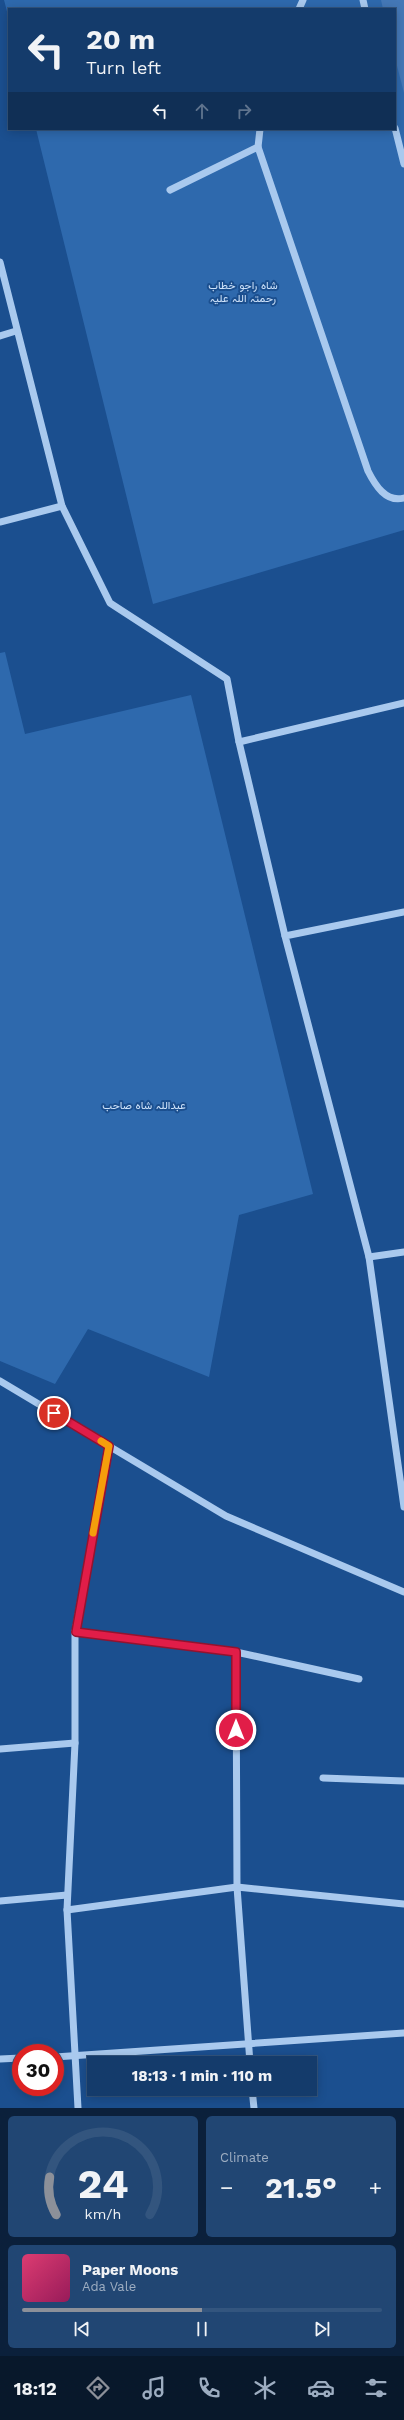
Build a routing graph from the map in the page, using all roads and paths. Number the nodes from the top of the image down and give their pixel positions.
1 (260, 130) edge
2 (396, 130) edge
3 (258, 147) junction
4 (404, 164) edge
5 (170, 190) dead end
6 (0, 262) edge
7 (16, 331) junction
8 (0, 336) edge
9 (404, 498) edge
10 (62, 506) junction
11 (0, 522) edge
12 (404, 703) edge
13 (239, 742) junction
14 (404, 912) edge
15 (285, 936) junction
16 (404, 1252) edge
17 (369, 1257) junction
18 (0, 1381) edge
19 (109, 1446) junction
20 (404, 1507) edge
21 (404, 1592) edge
22 (76, 1632) junction
23 (236, 1652) junction
24 (359, 1679) dead end
25 (75, 1743) junction
26 (0, 1749) edge
27 (324, 1778) dead end
28 (404, 1781) edge
29 (237, 1888) junction
30 (67, 1895) junction
31 (0, 1901) edge
32 (404, 1904) edge
33 (67, 1910) junction
34 (404, 2033) edge
35 (249, 2043) junction
36 (74, 2056) junction
37 (250, 2056) edge
38 (64, 2057) edge
39 (12, 2058) edge
40 (0, 2059) edge
41 (253, 2096) edge
42 (78, 2108) edge
43 (254, 2108) edge

1 - 3 street
2 - 4 street
3 - 5 street
3 - 9 street
6 - 7 street
7 - 8 street
7 - 10 street
10 - 11 street
10 - 13 street
12 - 13 street
13 - 15 street
14 - 15 street
15 - 17 street
16 - 17 street
17 - 20 street
18 - 19 street
19 - 21 street
19 - 22 street
22 - 23 street
22 - 25 street
23 - 24 street
23 - 29 street
25 - 26 street
25 - 30 street
27 - 28 street
29 - 32 street
29 - 33 street
29 - 35 street
30 - 31 street
30 - 33 street
33 - 36 street
34 - 35 street
35 - 36 street
35 - 37 street
36 - 38 street
36 - 42 street
39 - 40 street
41 - 43 street

